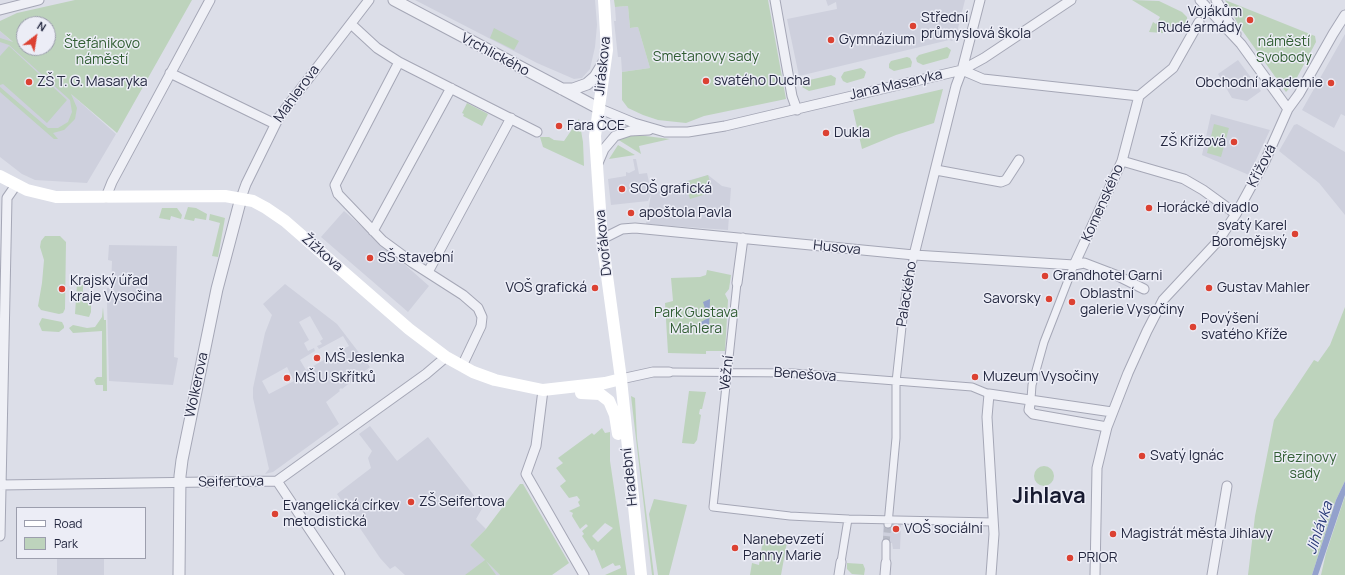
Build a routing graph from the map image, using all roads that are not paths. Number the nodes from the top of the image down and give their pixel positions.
1 (39, 0) edge
2 (210, 0) edge
3 (369, 0) edge
4 (394, 0) edge
5 (604, 0) edge
6 (774, 0) edge
7 (980, 0) edge
8 (1071, 0) edge
9 (1200, 0) edge
10 (1216, 0) edge
11 (0, 10) edge
12 (1344, 20) edge
13 (1199, 22) dead end
14 (351, 24) junction
15 (1241, 44) junction
16 (606, 57) junction
17 (399, 62) junction
18 (962, 70) junction
19 (170, 73) junction
20 (451, 88) junction
21 (560, 89) junction
22 (1139, 96) junction
23 (598, 108) junction
24 (1288, 109) junction
25 (797, 110) junction
26 (511, 118) junction
27 (275, 124) junction
28 (653, 130) junction
29 (537, 132) dead end
30 (1019, 160) dead end
31 (1122, 161) junction
32 (598, 165) junction
33 (936, 170) junction
34 (0, 176) edge
35 (16, 185) junction
36 (106, 197) junction
37 (241, 198) junction
38 (1236, 214) junction
39 (374, 231) junction
40 (743, 238) junction
41 (602, 239) junction
42 (914, 255) junction
43 (1074, 265) junction
44 (428, 272) junction
45 (736, 283) joint
46 (1144, 288) dead end
47 (2, 312) edge
48 (446, 357) junction
49 (462, 366) junction
50 (669, 372) joint
51 (726, 372) junction
52 (621, 379) junction
53 (896, 382) junction
54 (543, 390) junction
55 (558, 390) junction
56 (989, 394) junction
57 (1031, 399) junction
58 (1112, 412) junction
59 (1107, 426) junction
60 (277, 481) junction
61 (180, 483) junction
62 (1, 485) edge
63 (1227, 486) dead end
64 (632, 494) junction
65 (848, 519) junction
66 (888, 522) junction
67 (993, 522) junction
68 (0, 536) edge
69 (886, 543) tunnel mouth
70 (841, 562) joint
71 (886, 563) joint
72 (179, 575) edge
73 (340, 575) edge
74 (584, 575) edge
75 (641, 575) edge
76 (839, 575) edge
77 (884, 575) edge
78 (991, 575) edge
79 (1095, 575) edge
80 (1212, 575) edge

1 - 11 street
2 - 19 street
3 - 14 street, Mahlerova
4 - 21 street, Vrchlického
5 - 16 main road, Jiráskova
6 - 25 street
7 - 18 street, Palackého
8 - 18 street
9 - 15 street
10 - 15 street
12 - 24 street
13 - 22 street
14 - 17 street
14 - 27 street, Mahlerova
15 - 24 street
16 - 21 street
16 - 23 main road, Jiráskova
17 - 20 street
17 - 39 street
18 - 22 street, Jana Masaryka
18 - 25 street, Jana Masaryka
18 - 33 street, Palackého
19 - 27 street
19 - 36 street
20 - 26 street
20 - 39 street
21 - 23 street, Vrchlického
22 - 31 street, Komenského
23 - 28 street, Jana Masaryka
23 - 32 main road, Dvořákova
24 - 38 street, Křížová
25 - 28 street, Jana Masaryka
26 - 29 street
26 - 44 street
27 - 37 street, Mahlerova
28 - 32 street, Jana Masaryka
30 - 33 street
31 - 38 street
31 - 43 street, Komenského
32 - 41 main road, Dvořákova
33 - 42 street, Palackého
34 - 35 main road, Žižkova
35 - 36 main road, Žižkova
35 - 47 street
36 - 37 main road, Žižkova
37 - 48 main road, Žižkova
37 - 61 street, Wolkerova
38 - 58 street, Křížová
39 - 44 street
40 - 41 street, Husova
40 - 42 street, Husova
40 - 45 street, Věžní
41 - 52 main road, Dvořákova
42 - 43 street, Husova
42 - 53 street, Palackého
43 - 46 street, Husova
43 - 57 street, Komenského
44 - 49 street
45 - 51 street, Věžní
47 - 62 street
48 - 49 main road, Žižkova
48 - 60 street, Seifertova
49 - 54 main road, Žižkova
50 - 51 street, Benešova
50 - 52 street, Benešova
51 - 53 street, Benešova
51 - 65 street, Věžní
52 - 55 main road, Žižkova
52 - 64 main road, Hradební
53 - 56 street, Benešova
53 - 66 street, Palackého
54 - 55 main road, Žižkova
54 - 74 street
55 - 64 main road
56 - 57 street
56 - 67 street
57 - 58 street
57 - 59 street
58 - 59 street, Křížová
59 - 79 street, Křížová
60 - 61 street, Seifertova
60 - 73 street
61 - 62 street, Seifertova
61 - 72 street, Wolkerova
62 - 68 street
63 - 80 street
64 - 75 main road, Hradební
65 - 66 street
65 - 70 street
66 - 67 street
67 - 78 street
69 - 71 street
70 - 76 street
71 - 77 street

